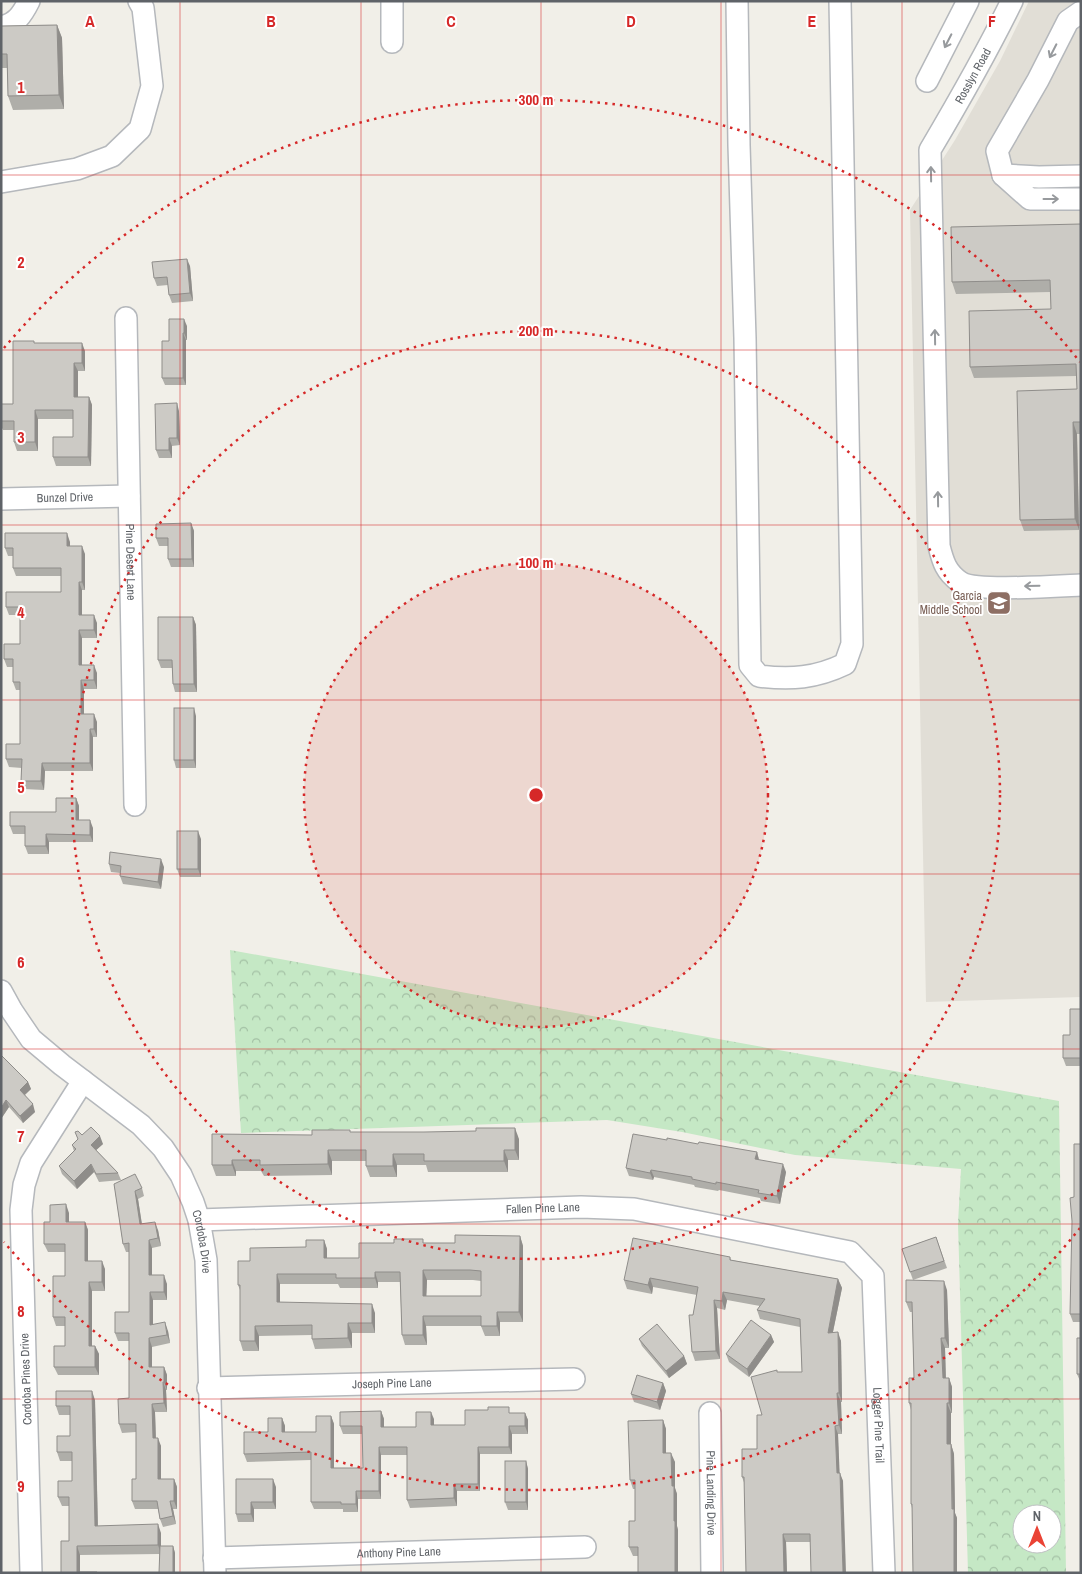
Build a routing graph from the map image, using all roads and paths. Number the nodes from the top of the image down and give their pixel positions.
1 (29, 1) edge
2 (139, 1) edge
3 (392, 1) edge
4 (737, 1) edge
5 (840, 1) edge
6 (968, 1) edge
7 (1012, 1) edge
8 (1081, 12) edge
9 (1, 27) edge
10 (392, 42) dead end
11 (927, 81) dead end
12 (1003, 175) junction
13 (1081, 176) edge
14 (1, 182) edge
15 (1081, 199) edge
16 (126, 318) dead end
17 (129, 496) junction
18 (1, 499) edge
19 (1081, 585) edge
20 (135, 805) dead end
21 (1, 991) edge
22 (83, 1081) junction
23 (199, 1220) junction
24 (872, 1276) joint
25 (574, 1379) dead end
26 (208, 1388) junction
27 (710, 1412) dead end
28 (585, 1547) dead end
29 (215, 1565) edge
30 (31, 1573) edge
31 (712, 1573) edge
32 (884, 1573) edge

1 - 9 street
2 - 14 street
3 - 10 street
4 - 5 street
6 -> 11 street
19 -> 7 street, Rosslyn Road
8 -> 12 street
12 - 13 street
12 -> 15 street
16 - 17 street, Pine Desert Lane
17 - 18 street, Bunzel Drive
17 - 20 street, Pine Desert Lane
21 - 22 street, Cordoba Drive
22 - 23 street, Cordoba Drive
22 - 30 street, Cordoba Pines Drive
23 - 24 street, Fallen Pine Lane
23 - 26 street, Cordoba Drive
24 - 32 street, Logger Pine Trail
25 - 26 street, Joseph Pine Lane
26 - 29 street, Cordoba Drive
27 - 31 street, Pine Landing Drive
28 - 29 street, Anthony Pine Lane

